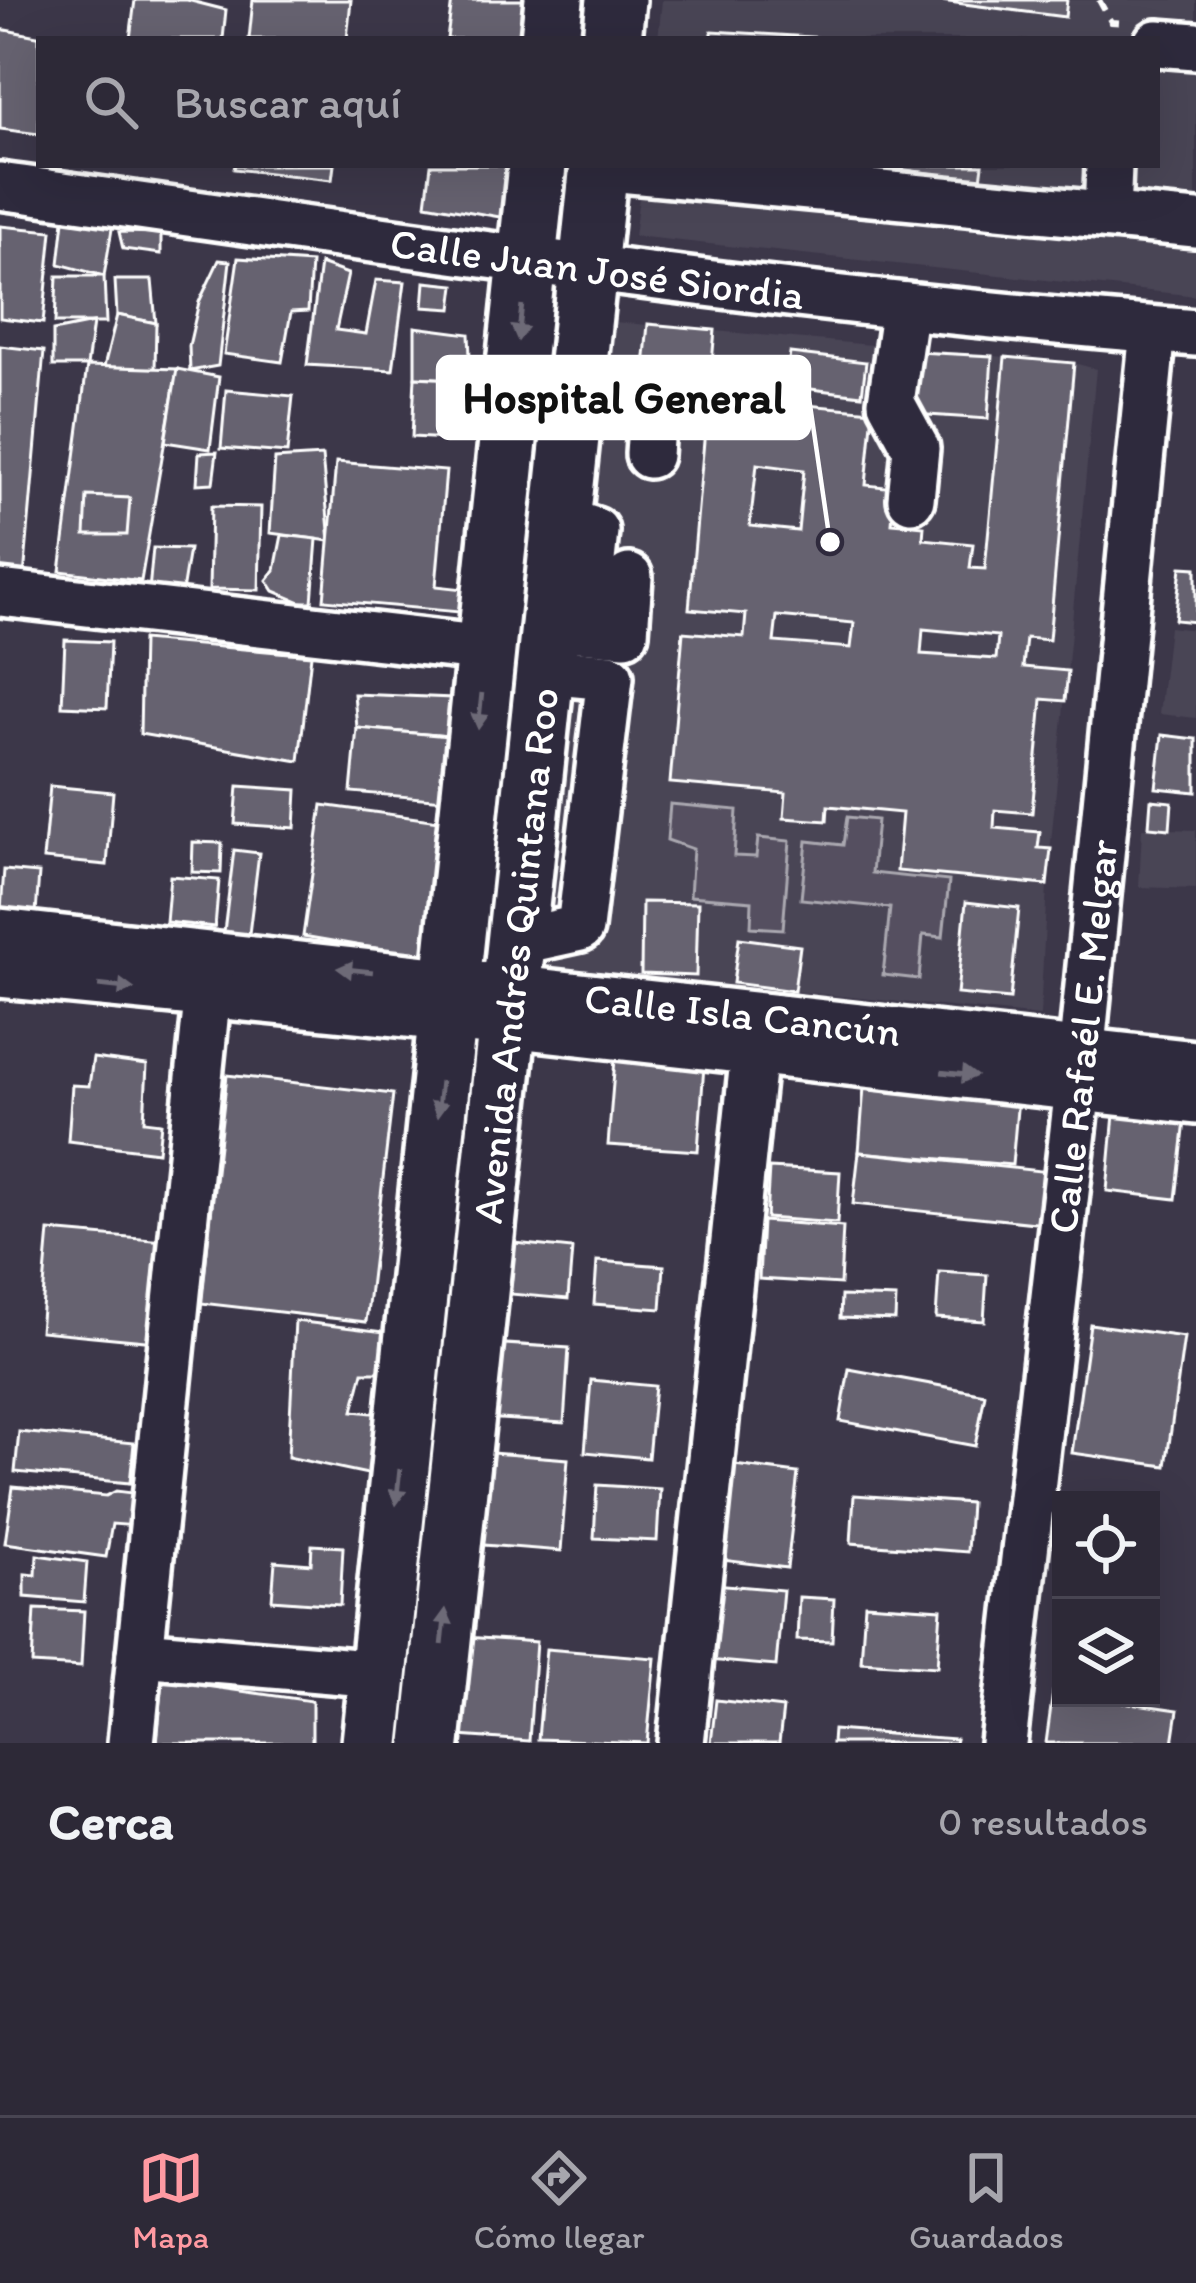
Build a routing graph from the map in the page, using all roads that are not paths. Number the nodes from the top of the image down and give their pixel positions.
1 (554, 0) edge
2 (616, 0) edge
3 (550, 36) edge
4 (612, 36) edge
5 (1160, 43) edge
6 (1196, 46) edge
7 (537, 168) edge
8 (599, 168) edge
9 (620, 168) edge
10 (1109, 168) edge
11 (0, 186) edge
12 (1107, 214) junction
13 (1196, 224) edge
14 (527, 262) junction
15 (588, 267) junction
16 (905, 306) junction
17 (1174, 331) edge
18 (574, 397) junction
19 (649, 455) dead end
20 (911, 499) dead end
21 (629, 577) dead end
22 (0, 593) edge
23 (560, 642) junction
24 (486, 650) junction
25 (0, 932) edge
26 (0, 974) edge
27 (209, 976) junction
28 (513, 984) junction
29 (449, 999) junction
30 (754, 1051) junction
31 (1196, 1064) edge
32 (1080, 1069) junction
33 (1196, 1101) edge
34 (140, 1654) junction
35 (379, 1674) junction
36 (131, 1743) edge
37 (371, 1743) edge
38 (431, 1743) edge
39 (681, 1743) edge
40 (1003, 1743) edge

1 - 3 main road
2 - 4 main road
5 - 6 street
7 - 14 main road, Avenida Andrés Quintana Roo
8 - 15 main road, Avenida Andrés Quintana Roo
9 - 12 street
10 - 12 street
11 - 14 street, Calle Juan José Siordia
12 - 13 street
14 - 15 street, Calle Juan José Siordia
14 -> 24 main road, Avenida Andrés Quintana Roo
15 - 16 street, Calle Juan José Siordia
15 - 18 main road, Avenida Andrés Quintana Roo
16 - 17 street, Calle Juan José Siordia
16 - 20 street
17 - 32 street, Calle Rafaél E. Melgar
18 - 19 street
18 - 23 main road, Avenida Andrés Quintana Roo
21 - 23 street
22 - 24 street
23 - 28 main road, Avenida Andrés Quintana Roo
24 -> 29 main road, Avenida Andrés Quintana Roo
25 - 27 street, Calle Isla Cancún
26 -> 27 street, Calle Isla Cancún
27 - 29 street, Calle Isla Cancún
27 - 34 street
28 - 29 street, Calle Isla Cancún
28 - 30 street, Calle Isla Cancún
28 - 32 street, Calle Isla Cancún
38 -> 28 main road, Avenida Andrés Quintana Roo
29 -> 35 main road, Avenida Andrés Quintana Roo
30 -> 32 street, Calle Isla Cancún
30 - 39 street
31 - 32 street, Calle Isla Cancún
32 - 33 street, Calle Isla Cancún
32 - 40 street, Calle Rafaél E. Melgar
34 - 35 street
34 - 36 street
35 - 37 main road, Avenida Andrés Quintana Roo

